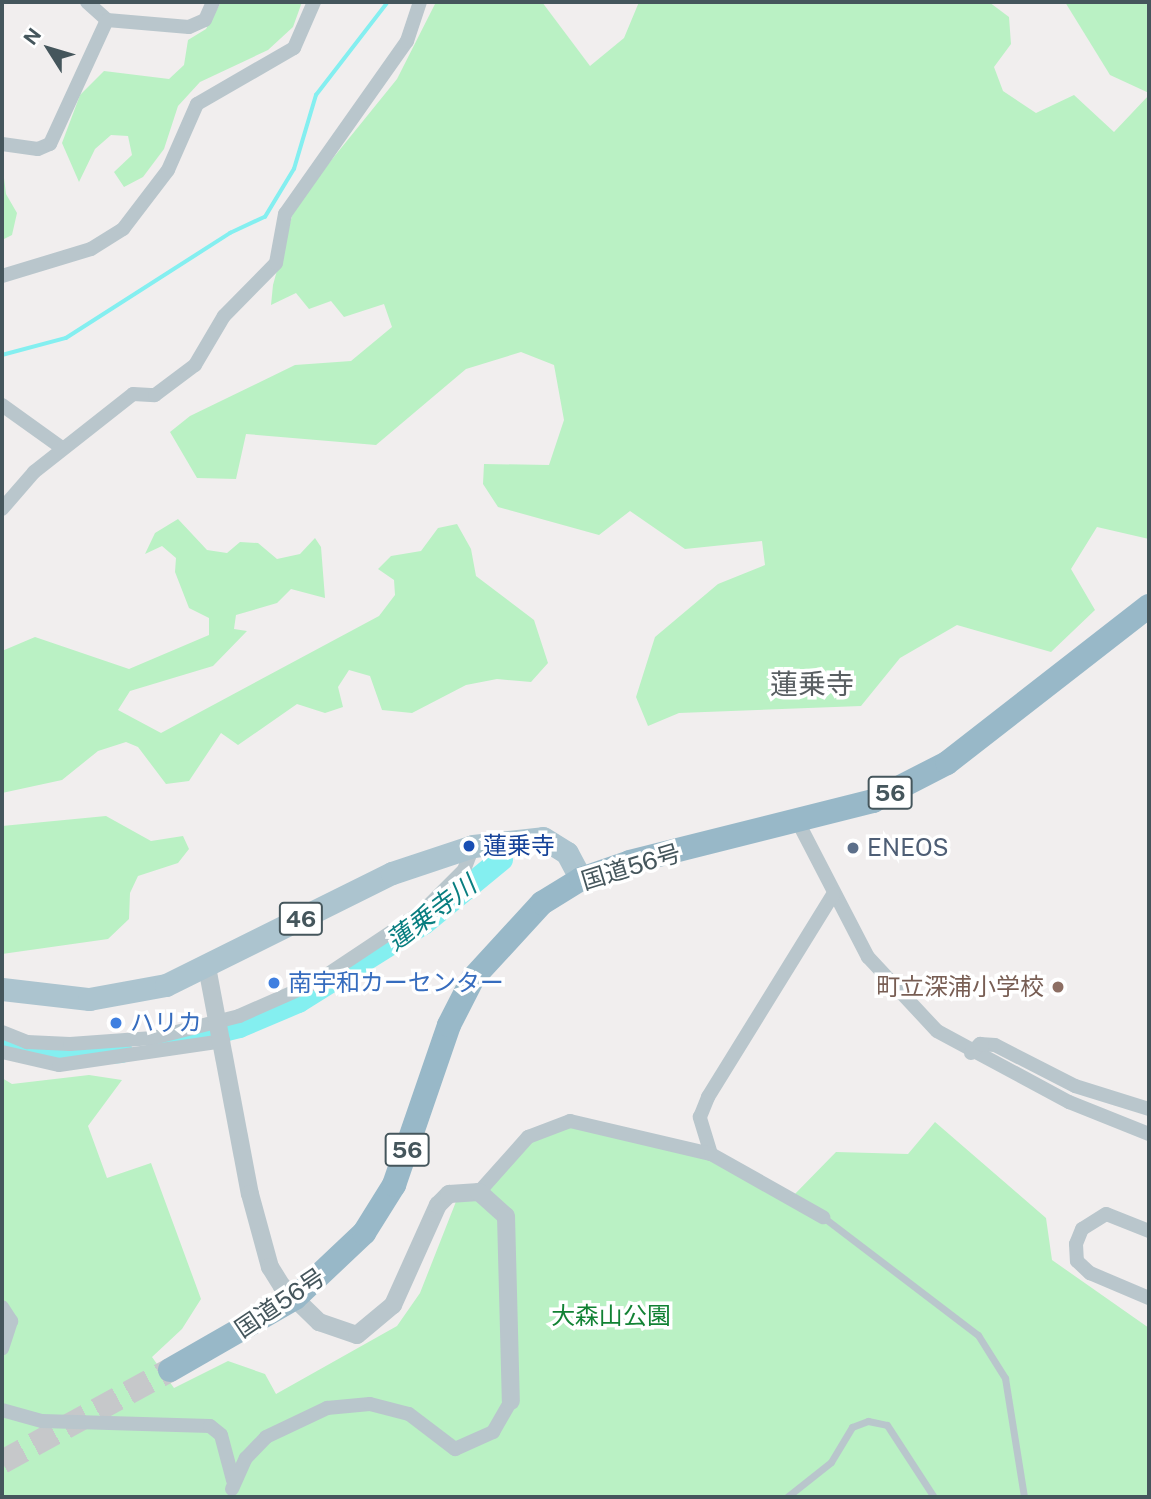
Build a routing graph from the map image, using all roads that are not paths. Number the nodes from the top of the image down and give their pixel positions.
1 (87, 2) edge
2 (212, 2) edge
3 (314, 2) edge
4 (420, 2) edge
5 (107, 20) junction
6 (2, 144) edge
7 (2, 275) edge
8 (2, 405) edge
9 (62, 447) junction
10 (2, 509) edge
11 (1149, 606) edge
12 (799, 824) junction
13 (473, 846) junction
14 (581, 879) junction
15 (833, 895) junction
16 (207, 967) junction
17 (2, 989) edge
18 (219, 1021) junction
19 (2, 1032) edge
20 (223, 1041) junction
21 (2, 1052) edge
22 (971, 1053) junction
23 (1149, 1109) edge
24 (1149, 1134) edge
25 (711, 1154) junction
26 (479, 1192) junction
27 (823, 1217) joint
28 (1149, 1231) edge
29 (295, 1298) junction
30 (1149, 1298) edge
31 (4, 1313) edge
32 (2, 1349) edge
33 (170, 1370) tunnel mouth
34 (511, 1401) joint
35 (2, 1410) edge
36 (232, 1489) edge
37 (788, 1497) edge
38 (934, 1497) edge
39 (1024, 1497) edge

1 - 5 street
2 - 5 street
3 - 7 street
4 - 9 street
5 - 6 street
8 - 9 street
9 - 10 street
11 - 12 highway, 国道56号 / 56
12 - 14 highway, 国道56号 / 56
12 - 15 street
13 - 14 main road, 46
13 - 16 main road, 46
13 - 18 street
14 - 29 highway, 国道56号 / 56
15 - 22 street
15 - 25 street
16 - 17 main road, 46
16 - 18 street
18 - 19 street
18 - 20 street
20 - 21 street
20 - 29 street
22 - 23 street
22 - 24 street
25 - 26 street
25 - 27 street
26 - 29 street
26 - 34 street
27 - 39 lane
28 - 30 street
29 - 33 highway, 国道56号 / 56
31 - 32 street
34 - 36 street
35 - 36 street
37 - 38 lane

